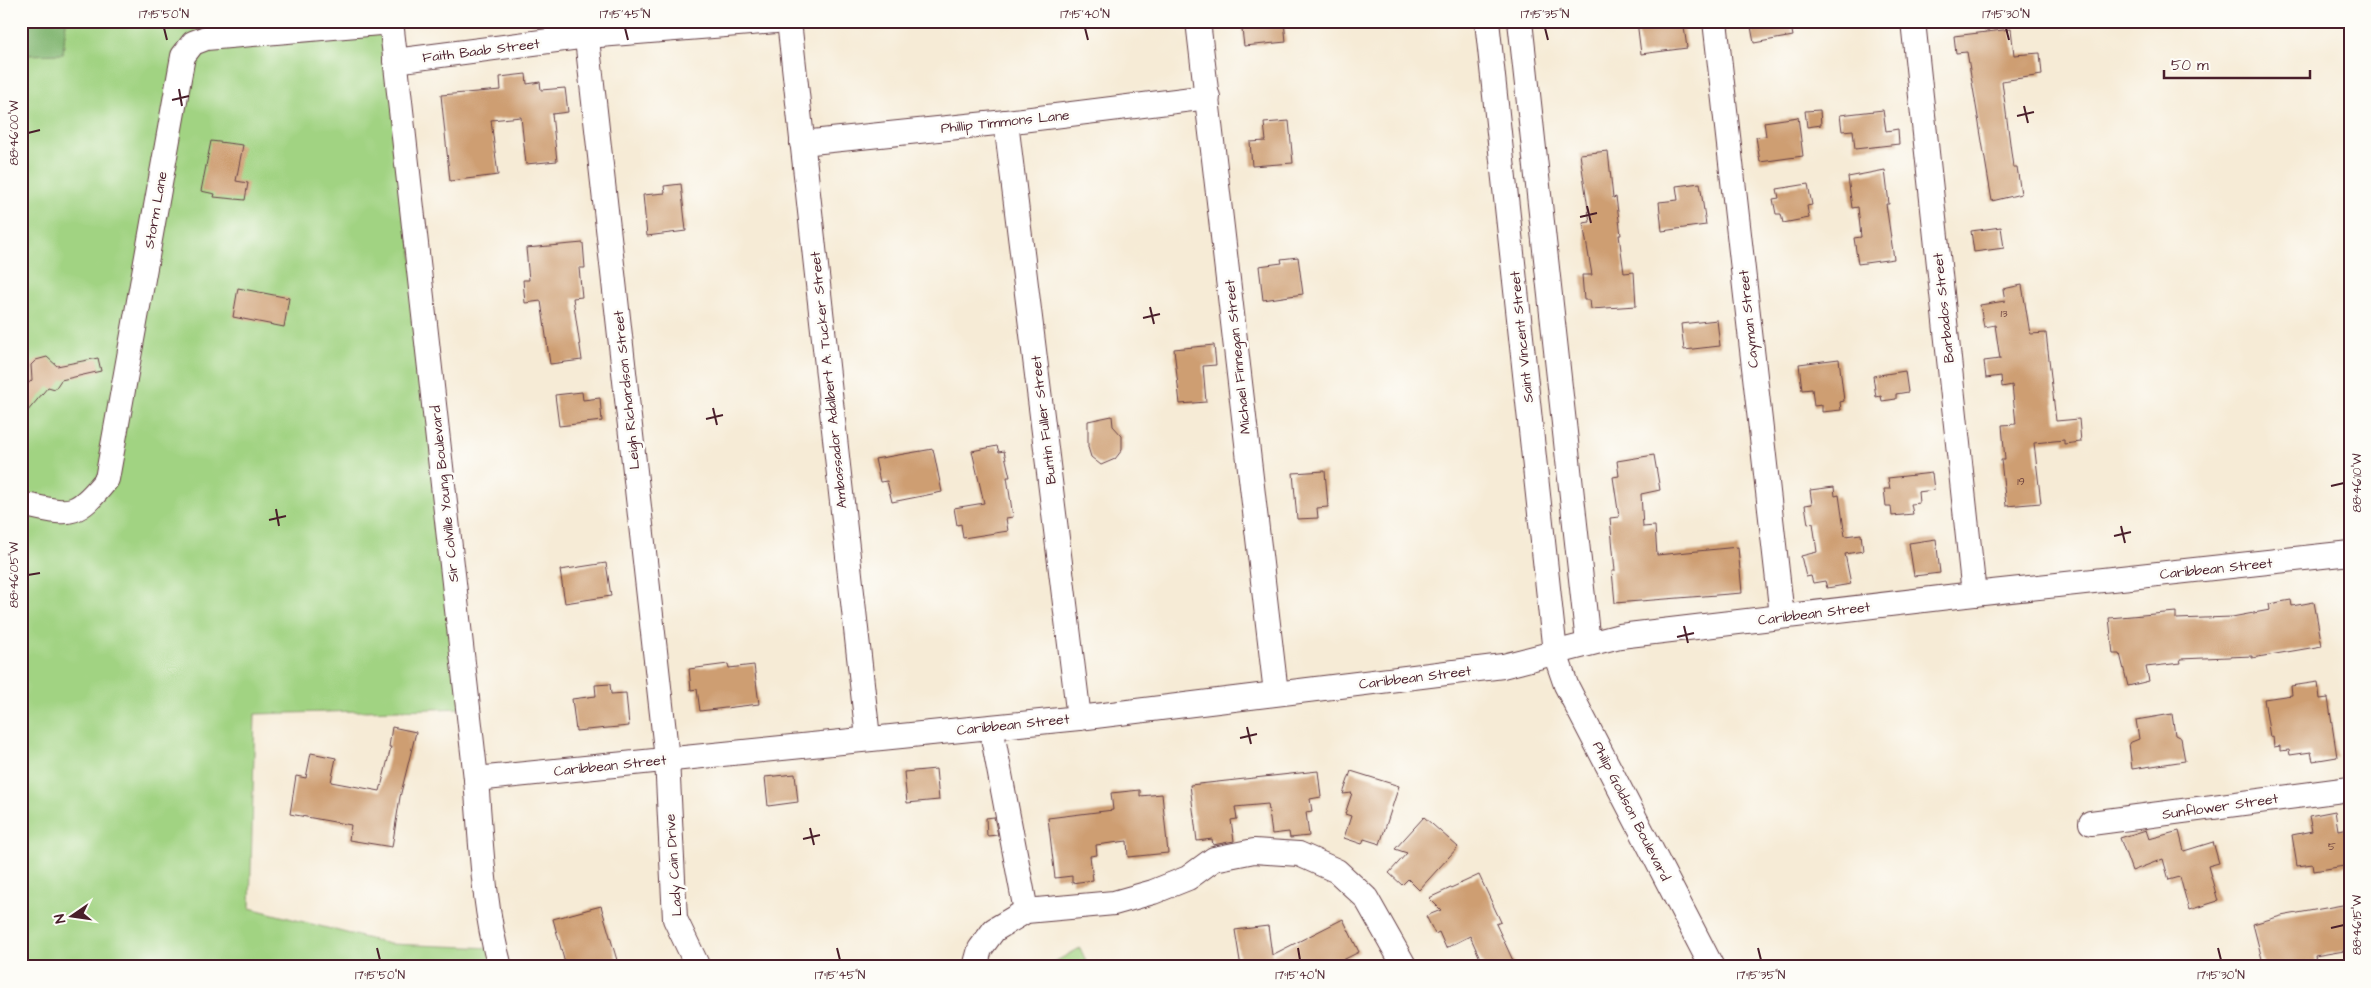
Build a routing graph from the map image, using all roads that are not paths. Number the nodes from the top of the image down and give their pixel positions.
1 (776, 21) edge
2 (788, 21) edge
3 (1198, 21) edge
4 (1487, 21) edge
5 (1520, 21) edge
6 (1714, 21) edge
7 (1913, 21) edge
8 (391, 22) edge
9 (586, 29) edge
10 (395, 61) junction
11 (1208, 97) junction
12 (1006, 122) junction
13 (802, 143) junction
14 (21, 504) edge
15 (2350, 553) edge
16 (1974, 594) junction
17 (1782, 616) junction
18 (1588, 644) junction
19 (1555, 653) junction
20 (1276, 693) junction
21 (1079, 718) junction
22 (991, 727) junction
23 (868, 738) junction
24 (667, 759) junction
25 (476, 779) junction
26 (2350, 789) edge
27 (2091, 823) dead end
28 (1026, 911) junction
29 (500, 967) edge
30 (698, 967) edge
31 (975, 967) edge
32 (1405, 967) edge
33 (1712, 967) edge

1 - 9 street, Faith Baab Street
2 - 13 street, Ambassador Adalbert A. Tucker Street
3 - 11 street, Michael Finnegan Street
4 - 19 street, Saint Vincent Street
5 - 18 street
6 - 17 street, Cayman Street
7 - 16 street, Barbados Street
8 - 10 street, Sir Colville Young Boulevard
8 - 14 street, Storm Lane
9 - 10 street, Faith Baab Street
9 - 24 street, Leigh Richardson Street
10 - 25 street, Sir Colville Young Boulevard
11 - 12 street, Phillip Timmons Lane
11 - 20 street, Michael Finnegan Street
12 - 13 street, Phillip Timmons Lane
12 - 21 street, Buntin Fuller Street
13 - 23 street, Ambassador Adalbert A. Tucker Street
15 - 16 street, Caribbean Street
16 - 17 street, Caribbean Street
17 - 18 street, Caribbean Street
18 - 19 street, Caribbean Street
19 - 20 street, Caribbean Street
19 - 33 street, Philip Goldson Boulevard
20 - 21 street, Caribbean Street
21 - 22 street, Caribbean Street
22 - 23 street, Caribbean Street
22 - 28 street
23 - 24 street, Caribbean Street
24 - 25 street, Caribbean Street
24 - 30 street, Lady Cain Drive
25 - 29 street, Sir Colville Young Boulevard
26 - 27 street, Sunflower Street
28 - 31 street
28 - 32 street

